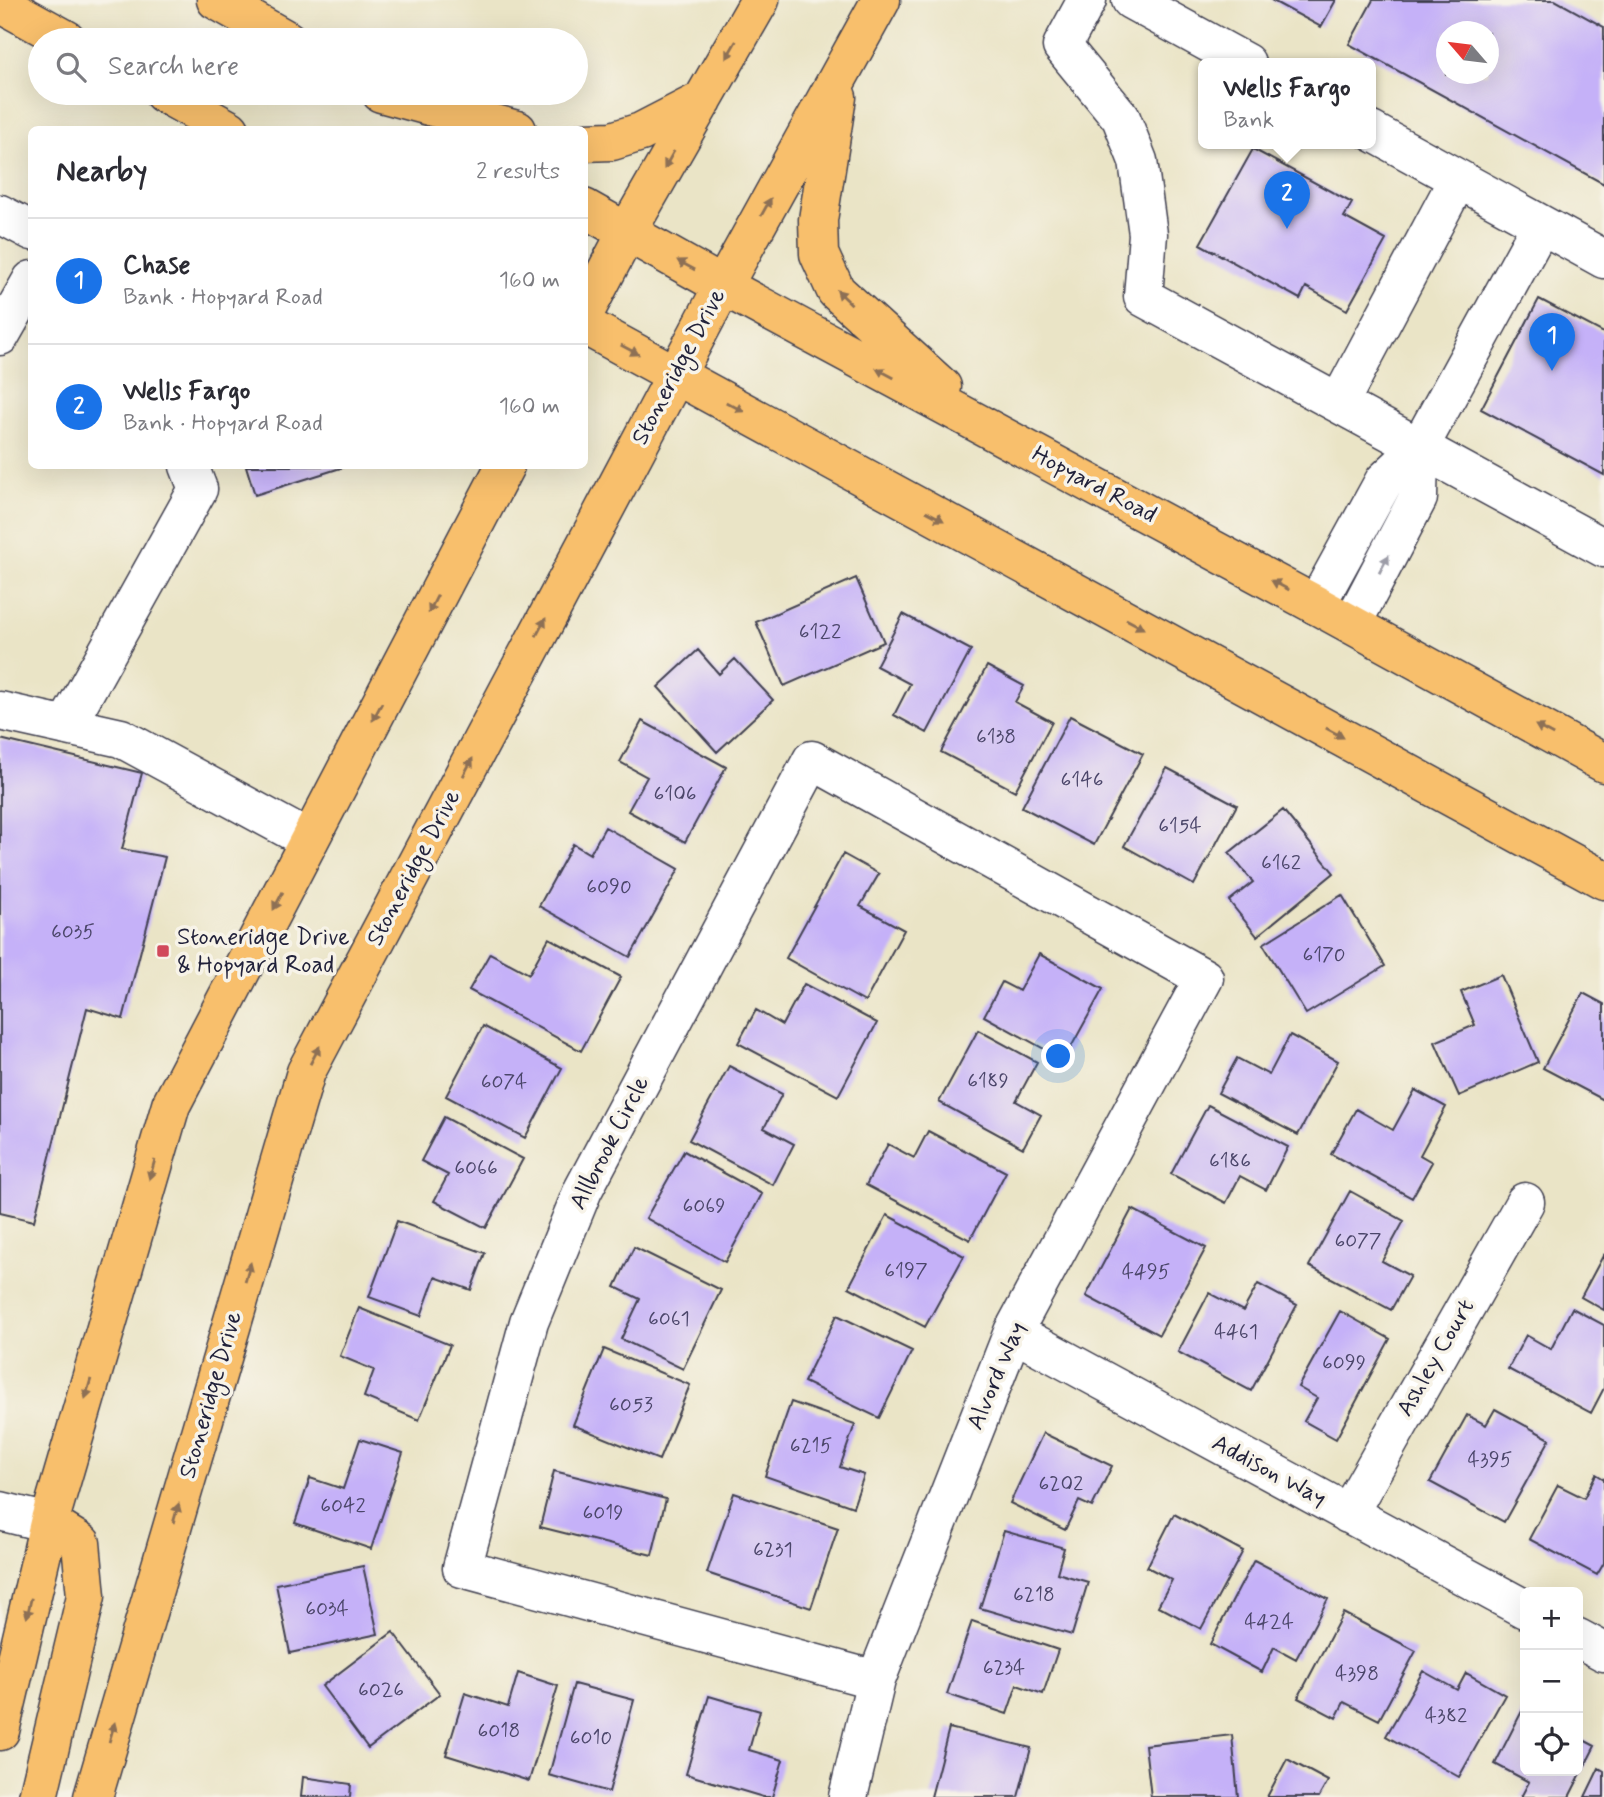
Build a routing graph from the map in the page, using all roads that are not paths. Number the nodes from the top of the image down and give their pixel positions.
1 (216, 0) edge
2 (760, 0) edge
3 (881, 0) edge
4 (1087, 0) edge
5 (1131, 0) edge
6 (0, 3) edge
7 (45, 28) edge
8 (266, 28) edge
9 (1237, 58) edge
10 (842, 70) junction
11 (703, 100) junction
12 (185, 105) edge
13 (401, 105) edge
14 (424, 105) edge
15 (223, 126) edge
16 (438, 126) edge
17 (502, 126) edge
18 (1376, 134) edge
19 (588, 142) edge
20 (1458, 179) junction
21 (588, 210) edge
22 (0, 214) edge
23 (1541, 225) junction
24 (28, 230) edge
25 (627, 232) junction
26 (1604, 259) edge
27 (723, 286) junction
28 (28, 287) edge
29 (588, 306) edge
30 (588, 327) edge
31 (0, 336) edge
32 (675, 374) junction
33 (1339, 403) junction
34 (985, 426) junction
35 (1419, 448) junction
36 (190, 469) edge
37 (477, 469) edge
38 (503, 469) edge
39 (1604, 548) edge
40 (457, 557) junction
41 (1316, 605) junction
42 (1352, 624) junction
43 (0, 710) edge
44 (66, 726) junction
45 (1604, 763) edge
46 (309, 840) junction
47 (1604, 880) edge
48 (1204, 978) joint
49 (1525, 1202) dead end
50 (1013, 1332) junction
51 (0, 1511) edge
52 (1348, 1514) junction
53 (49, 1523) junction
54 (1520, 1606) edge
55 (1583, 1640) edge
56 (1604, 1652) edge
57 (876, 1680) junction
58 (0, 1731) edge
59 (38, 1797) edge
60 (93, 1797) edge
61 (848, 1797) edge

1 - 8 main road
2 -> 11 main road
3 - 10 main road, Stoneridge Drive
4 - 33 street
5 - 9 street
6 - 7 main road
27 -> 10 main road, Stoneridge Drive
34 -> 10 main road
11 - 19 main road
11 -> 25 main road
12 - 15 main road
13 - 16 main road
14 - 17 main road
18 - 20 street
20 - 23 street
20 - 33 street
21 - 25 main road, Hopyard Road
22 - 24 street
23 - 26 street
23 - 35 street
27 -> 25 main road, Hopyard Road
25 - 29 main road
27 - 32 main road, Stoneridge Drive
34 -> 27 main road, Hopyard Road
28 - 31 street
30 -> 32 main road
32 -> 47 main road
60 -> 32 main road, Stoneridge Drive
33 - 35 street
41 -> 34 main road, Hopyard Road
35 - 39 street
35 - 41 street
42 -> 35 street
36 - 44 street
37 - 40 main road
38 - 40 main road
40 -> 46 main road
41 - 42 main road, Hopyard Road
45 -> 42 main road, Hopyard Road
43 - 44 street
44 - 46 street
46 -> 53 main road
48 - 50 street, Alvord Way
48 - 57 street, Allbrook Circle
49 - 52 street, Ashley Court
50 - 52 street, Addison Way
50 - 57 street, Alvord Way
51 - 53 street
52 - 54 street, Addison Way
53 -> 58 main road
53 - 59 main road
55 - 56 street
57 - 61 street, Alvord Way

